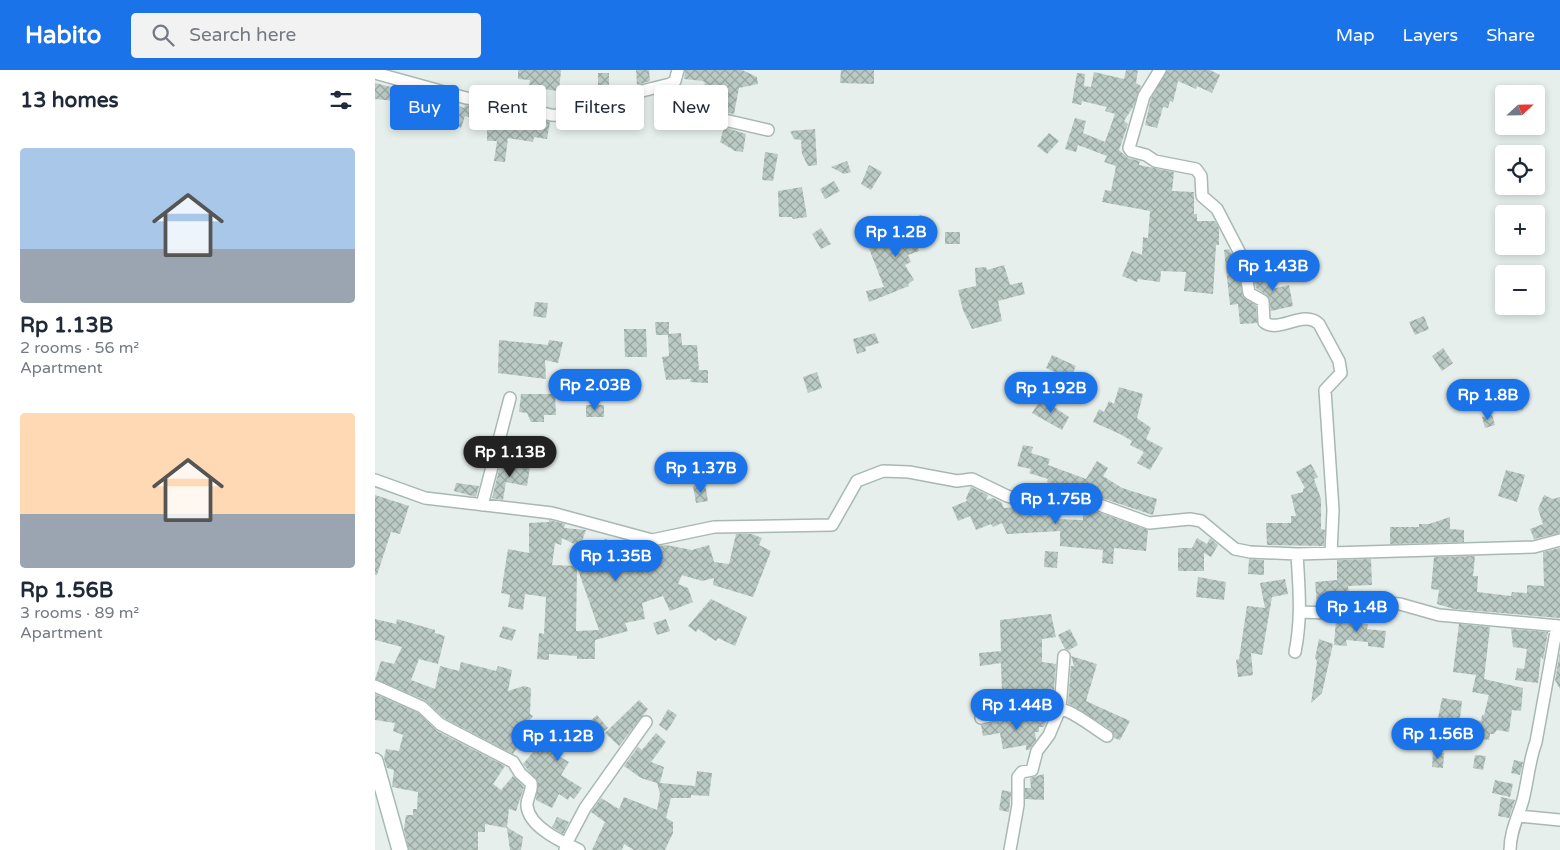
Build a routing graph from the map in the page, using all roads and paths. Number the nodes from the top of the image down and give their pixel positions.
1 (678, 70) edge
2 (1160, 70) edge
3 (375, 73) edge
4 (669, 85) edge
5 (654, 88) edge
6 (728, 121) edge
7 (768, 130) dead end
8 (510, 398) dead end
9 (375, 480) edge
10 (482, 505) junction
11 (1560, 540) edge
12 (1331, 553) junction
13 (1297, 554) junction
14 (1300, 612) junction
15 (1558, 626) edge
16 (1295, 652) dead end
17 (1064, 656) dead end
18 (375, 686) edge
19 (1060, 709) junction
20 (981, 718) dead end
21 (646, 722) dead end
22 (1107, 736) dead end
23 (375, 761) edge
24 (1518, 816) junction
25 (1560, 820) edge
26 (566, 847) edge
27 (400, 850) edge
28 (579, 850) edge
29 (1010, 850) edge
30 (1510, 850) edge

1 - 4 street
2 - 12 street
3 - 5 street
6 - 7 street
8 - 10 street
9 - 10 street
10 - 13 street
11 - 12 street
12 - 13 street
13 - 14 street
14 - 15 street
14 - 16 street
15 - 24 street
17 - 19 street
18 - 26 street
19 - 20 street
19 - 22 street
19 - 29 street
21 - 26 street
23 - 27 main road
24 - 25 street
24 - 30 street
26 - 28 street

